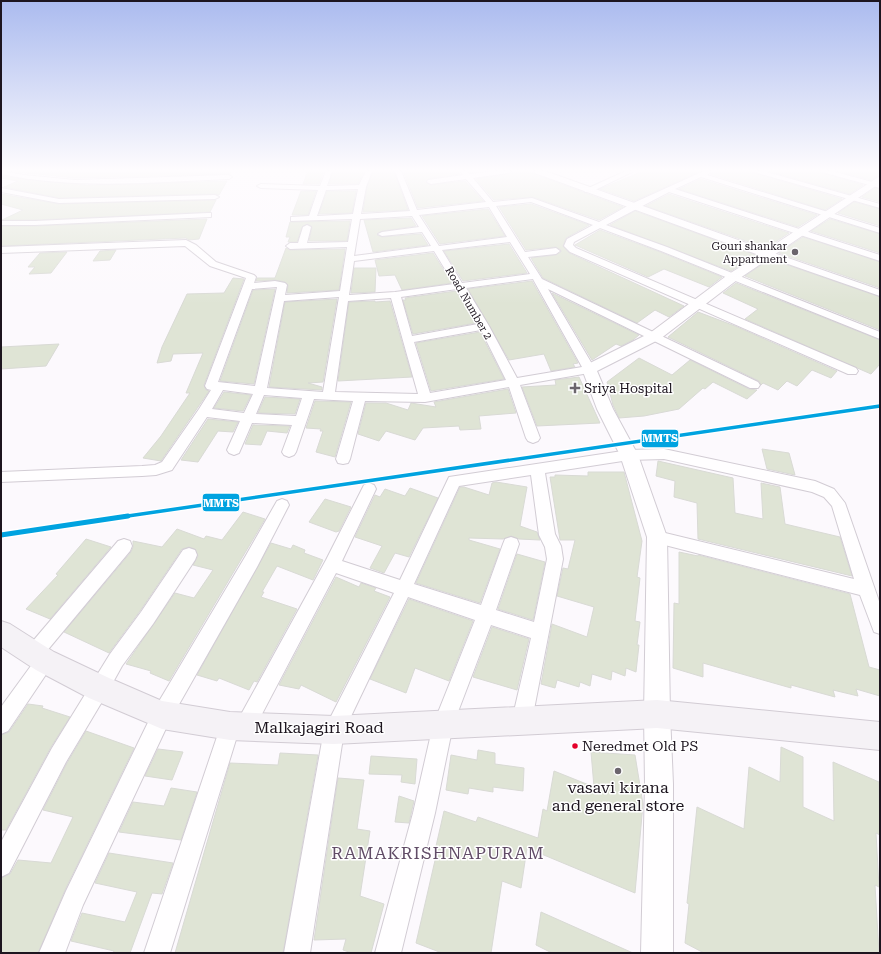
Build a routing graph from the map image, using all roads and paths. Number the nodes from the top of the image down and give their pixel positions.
1 (826, 215) edge
2 (197, 216) edge
3 (385, 216) edge
4 (416, 216) edge
5 (498, 216) edge
6 (574, 216) edge
7 (616, 216) edge
8 (661, 216) edge
9 (749, 216) edge
10 (828, 216) edge
11 (356, 217) junction
12 (312, 218) joint
13 (294, 219) dead end
14 (1, 223) edge
15 (599, 225) junction
16 (307, 227) dead end
17 (424, 229) junction
18 (880, 231) edge
19 (800, 232) junction
20 (382, 234) dead end
21 (513, 239) junction
22 (352, 244) junction
23 (302, 245) junction
24 (290, 246) dead end
25 (437, 248) junction
26 (1, 250) edge
27 (556, 251) dead end
28 (768, 254) junction
29 (523, 255) junction
30 (350, 258) junction
31 (880, 258) edge
32 (733, 277) junction
33 (251, 278) junction
34 (537, 278) junction
35 (460, 286) junction
36 (880, 293) edge
37 (396, 295) junction
38 (345, 296) junction
39 (280, 298) junction
40 (698, 303) junction
41 (484, 326) junction
42 (655, 336) junction
43 (880, 336) edge
44 (408, 340) junction
45 (589, 369) junction
46 (852, 372) dead end
47 (512, 382) junction
48 (754, 385) dead end
49 (219, 386) junction
50 (260, 392) junction
51 (310, 394) junction
52 (328, 396) junction
53 (360, 396) junction
54 (425, 398) junction
55 (204, 412) junction
56 (249, 418) junction
57 (300, 421) junction
58 (533, 438) dead end
59 (234, 450) dead end
60 (289, 452) dead end
61 (629, 455) junction
62 (343, 459) dead end
63 (537, 468) junction
64 (1, 477) edge
65 (369, 489) dead end
66 (282, 505) dead end
67 (657, 537) junction
68 (511, 544) dead end
69 (124, 546) dead end
70 (189, 554) dead end
71 (332, 565) junction
72 (404, 589) junction
73 (866, 589) junction
74 (486, 615) junction
75 (880, 626) edge
76 (1, 633) edge
77 (541, 633) junction
78 (39, 657) junction
79 (99, 688) junction
80 (657, 714) junction
81 (162, 715) junction
82 (522, 720) junction
83 (1, 724) edge
84 (443, 725) junction
85 (238, 726) junction
86 (334, 730) junction
87 (880, 736) edge
88 (1, 865) edge
89 (52, 953) edge
90 (157, 953) edge
91 (297, 953) edge
92 (388, 953) edge
93 (657, 953) edge

1 - 19 street
2 - 14 street
3 - 11 street
4 - 17 street, Road Number 2
5 - 21 street
6 - 15 street
7 - 15 street
8 - 28 street
9 - 19 street
10 - 18 street
11 - 12 street
11 - 22 street
12 - 13 street
15 - 32 street
15 - 40 street
16 - 23 street
17 - 20 street
17 - 25 street, Road Number 2
19 - 28 street
19 - 31 street
21 - 25 street
21 - 29 street
22 - 23 street
22 - 30 street
23 - 24 street
25 - 30 street
25 - 35 street, Road Number 2
26 - 33 street
27 - 29 street
28 - 32 street
28 - 36 street
29 - 34 street
30 - 38 street
32 - 40 street
32 - 43 street
33 - 39 street
33 - 49 street
34 - 35 street
34 - 42 street
34 - 45 street
35 - 37 street
35 - 41 street, Road Number 2
37 - 38 street
37 - 44 street
38 - 39 street
38 - 52 street
39 - 50 street
40 - 42 street
40 - 46 street
41 - 44 street
41 - 47 street, Road Number 2
42 - 45 street
42 - 48 street
44 - 54 street
45 - 47 street
45 - 61 street
47 - 54 street
47 - 58 street, Road Number 2
49 - 50 street
49 - 55 street
50 - 51 street
50 - 56 street
51 - 52 street
51 - 57 street
52 - 53 street
53 - 54 street
53 - 62 street
55 - 56 street
55 - 64 street
56 - 57 street
56 - 59 street
57 - 60 street
61 - 63 street
61 - 67 street
61 - 73 street
63 - 72 street
63 - 77 street
65 - 71 street
66 - 81 street
67 - 73 street
67 - 80 street
68 - 74 street
69 - 78 street
70 - 79 street
71 - 72 street
71 - 85 street
72 - 74 street
72 - 86 street
73 - 75 street
74 - 77 street
74 - 84 street
76 - 78 main road, Malkajagiri Road
77 - 82 street
78 - 79 main road, Malkajagiri Road
78 - 83 street
79 - 81 main road, Malkajagiri Road
79 - 88 street
80 - 82 main road, Malkajagiri Road
80 - 87 main road, Malkajagiri Road
80 - 93 street
81 - 85 main road, Malkajagiri Road
81 - 89 street
82 - 84 main road, Malkajagiri Road
84 - 86 main road, Malkajagiri Road
84 - 92 street
85 - 86 main road, Malkajagiri Road
85 - 90 street
86 - 91 street

